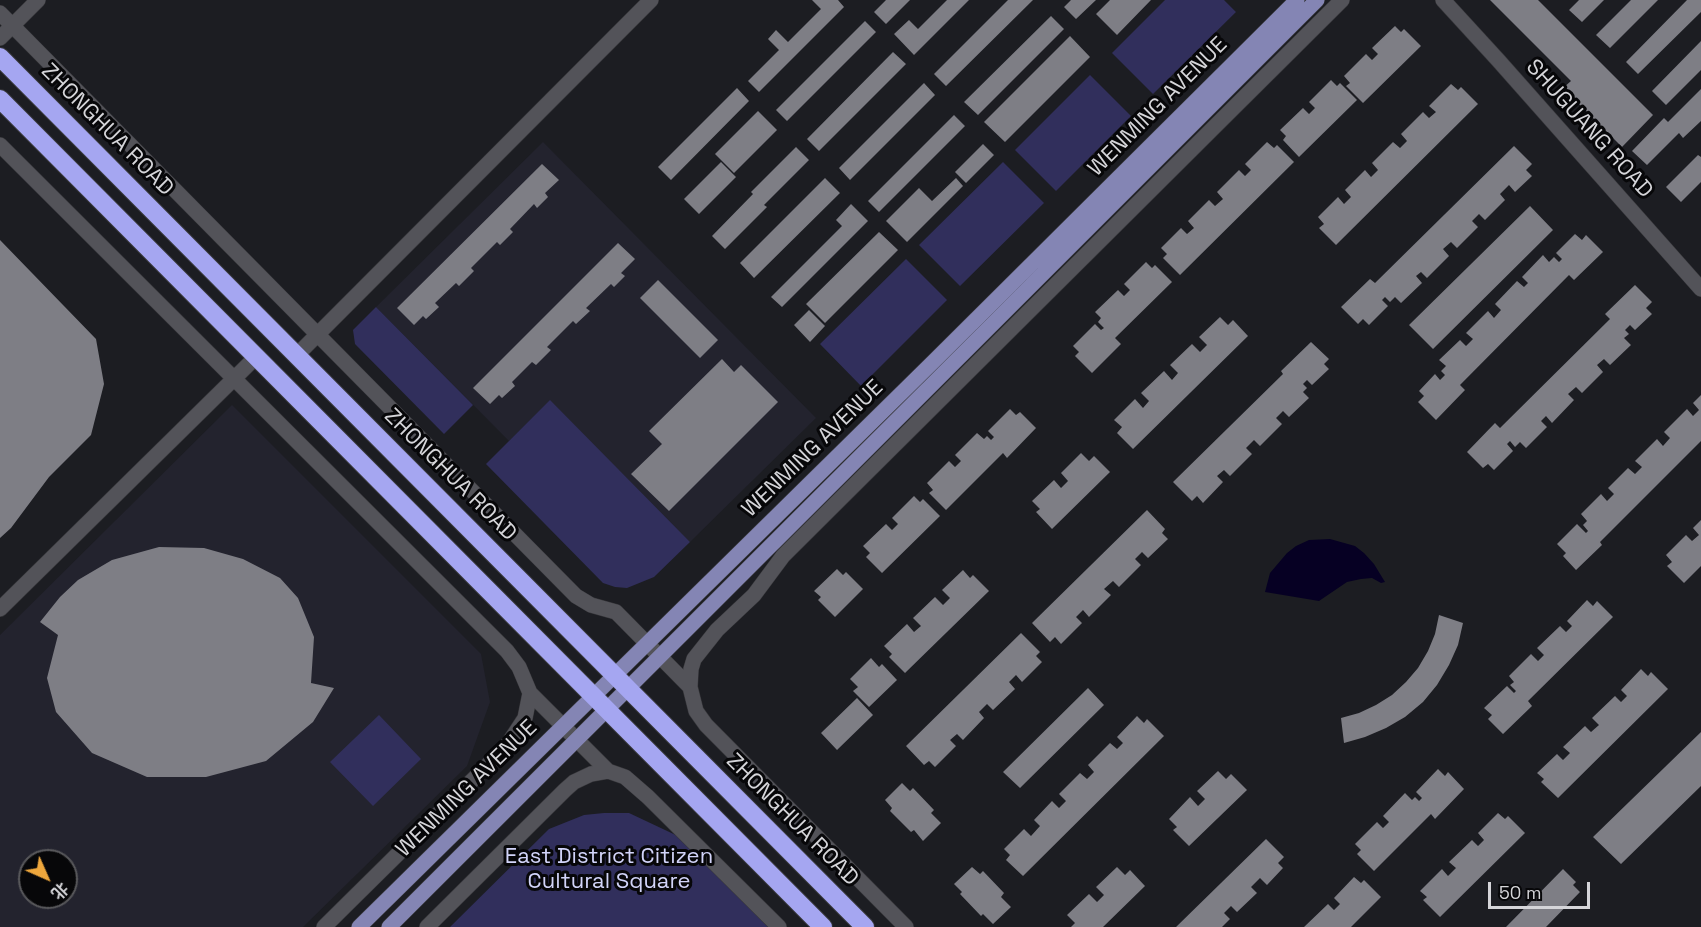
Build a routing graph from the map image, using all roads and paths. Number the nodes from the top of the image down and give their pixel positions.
1 (38, 0) edge
2 (651, 0) edge
3 (1297, 0) edge
4 (1317, 0) edge
5 (1342, 0) edge
6 (1443, 0) edge
7 (0, 13) edge
8 (12, 26) junction
9 (0, 38) edge
10 (0, 57) edge
11 (0, 99) edge
12 (0, 145) edge
13 (1701, 289) edge
14 (318, 335) junction
15 (257, 356) junction
16 (297, 356) junction
17 (234, 379) junction
18 (0, 609) edge
19 (647, 644) junction
20 (660, 656) junction
21 (615, 675) junction
22 (690, 687) junction
23 (628, 688) junction
24 (530, 693) junction
25 (594, 696) junction
26 (607, 709) junction
27 (563, 726) junction
28 (577, 740) junction
29 (608, 771) junction
30 (324, 927) edge
31 (359, 927) edge
32 (390, 927) edge
33 (427, 927) edge
34 (779, 927) edge
35 (823, 927) edge
36 (864, 927) edge
37 (906, 927) edge

1 - 8 street
2 - 14 street
3 - 19 main road, WENMING AVENUE
4 - 20 main road, WENMING AVENUE
5 - 22 street
6 - 13 street, SHUGUANG ROAD
7 - 8 street
8 - 9 street
8 - 14 street
10 - 16 highway, ZHONGHUA ROAD
11 - 15 highway
12 - 17 street
14 - 16 street
14 - 19 street
15 - 17 street
15 - 25 highway
16 - 21 highway, ZHONGHUA ROAD
17 - 18 street
17 - 24 street
19 - 20 street
19 - 21 main road, WENMING AVENUE
20 - 22 street
20 - 23 main road, WENMING AVENUE
21 - 23 highway, ZHONGHUA ROAD
21 - 25 main road, WENMING AVENUE
22 - 37 street
23 - 26 main road, WENMING AVENUE
23 - 36 highway, ZHONGHUA ROAD
24 - 27 street
24 - 30 street
25 - 26 highway
25 - 27 main road, WENMING AVENUE
26 - 28 main road, WENMING AVENUE
26 - 35 highway
27 - 28 street
27 - 31 main road, WENMING AVENUE
28 - 29 street
28 - 32 main road, WENMING AVENUE
29 - 33 street
29 - 34 street

